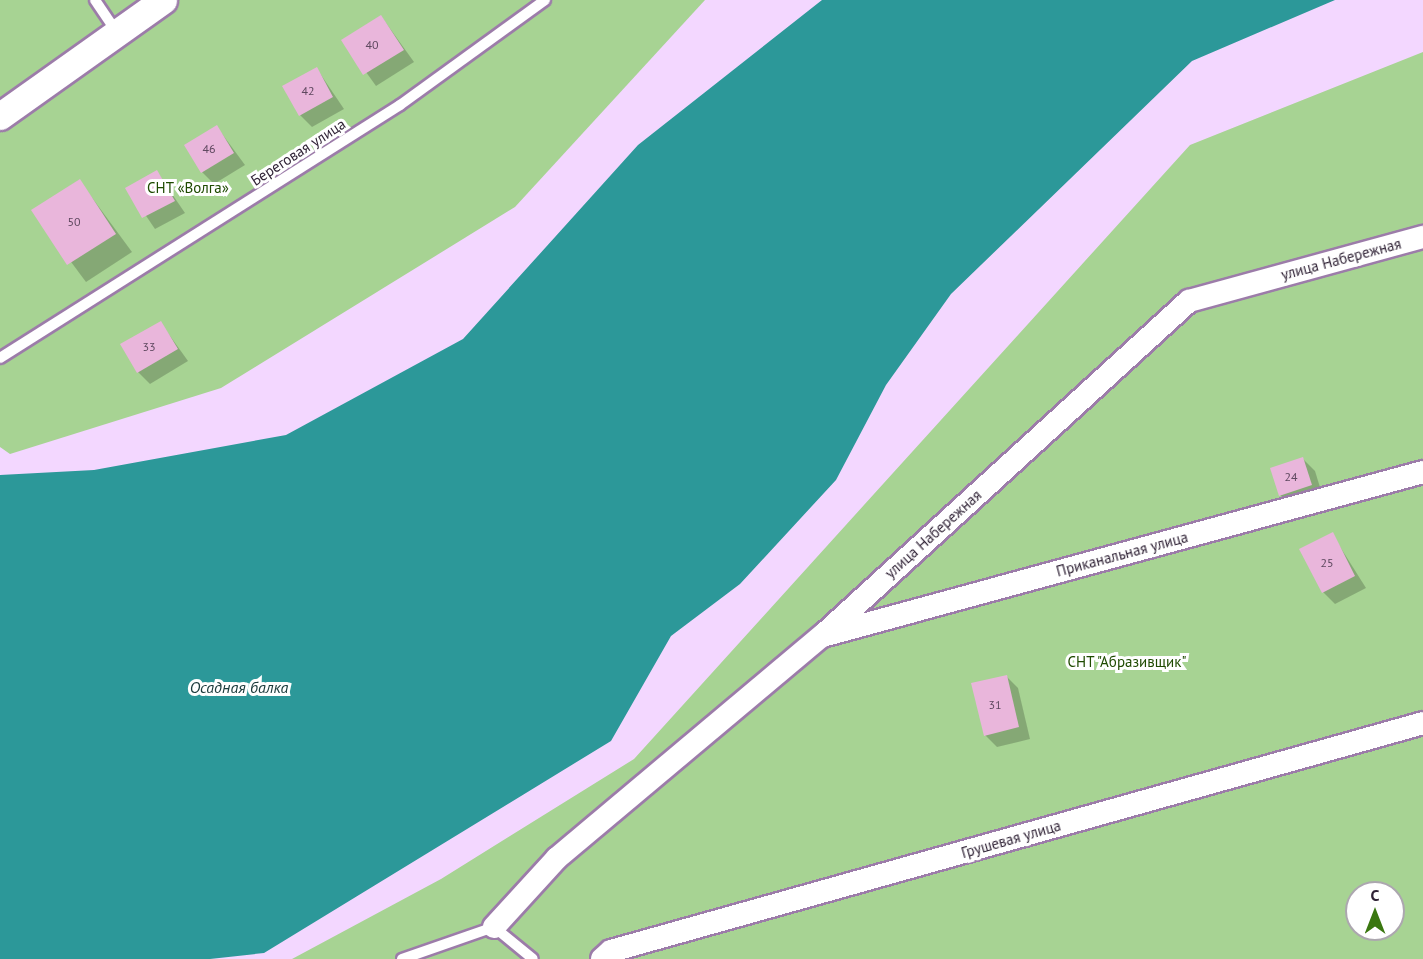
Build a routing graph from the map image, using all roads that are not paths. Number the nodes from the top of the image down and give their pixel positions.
1 (95, 0) edge
2 (163, 0) edge
3 (545, 0) edge
4 (117, 33) junction
5 (0, 116) edge
6 (1423, 237) edge
7 (0, 358) edge
8 (1423, 472) edge
9 (822, 636) junction
10 (1423, 723) edge
11 (494, 927) junction
12 (402, 959) edge
13 (533, 959) edge
14 (602, 959) edge

1 - 4 lane
2 - 4 street
3 - 7 lane, Береговая улица
4 - 5 street
6 - 9 street, улица Набережная
8 - 9 street, Приканальная улица
9 - 11 street, улица Набережная
10 - 14 street, Грушевая улица
11 - 12 lane
11 - 13 lane

